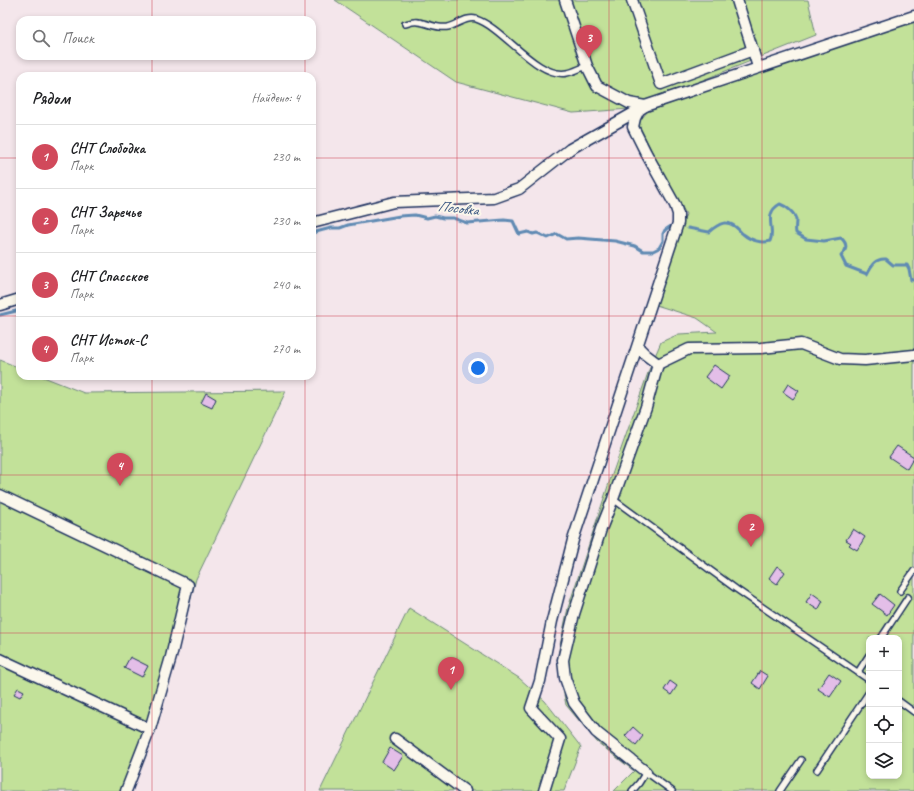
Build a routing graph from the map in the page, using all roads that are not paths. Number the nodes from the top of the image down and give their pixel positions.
1 (566, 0) edge
2 (632, 0) edge
3 (737, 0) edge
4 (914, 16) edge
5 (405, 24) dead end
6 (753, 50) junction
7 (587, 66) junction
8 (758, 67) junction
9 (642, 108) junction
10 (316, 222) edge
11 (16, 300) edge
12 (0, 305) edge
13 (638, 347) junction
14 (914, 355) edge
15 (658, 364) junction
16 (0, 495) edge
17 (613, 499) junction
18 (914, 571) edge
19 (900, 591) dead end
20 (908, 597) dead end
21 (883, 635) edge
22 (0, 659) edge
23 (866, 660) edge
24 (858, 672) junction
25 (866, 678) edge
26 (866, 696) edge
27 (902, 703) edge
28 (914, 712) edge
29 (150, 728) junction
30 (395, 739) dead end
31 (801, 760) dead end
32 (816, 770) dead end
33 (646, 772) junction
34 (126, 791) edge
35 (465, 791) edge
36 (544, 791) edge
37 (632, 791) edge
38 (672, 791) edge
39 (780, 791) edge

1 - 7 street
2 - 6 street
3 - 6 street
4 - 8 street
5 - 7 lane
6 - 8 street
7 - 9 street
8 - 9 street
9 - 10 street
9 - 13 street
11 - 12 street
13 - 15 street
13 - 36 street
14 - 15 street
15 - 17 street
16 - 29 street
17 - 24 lane
17 - 33 street
18 - 19 lane
20 - 21 lane
22 - 29 street
23 - 24 lane
24 - 25 lane
26 - 32 lane
27 - 28 lane
29 - 34 street
30 - 35 street
31 - 39 lane
33 - 37 lane
33 - 38 lane

